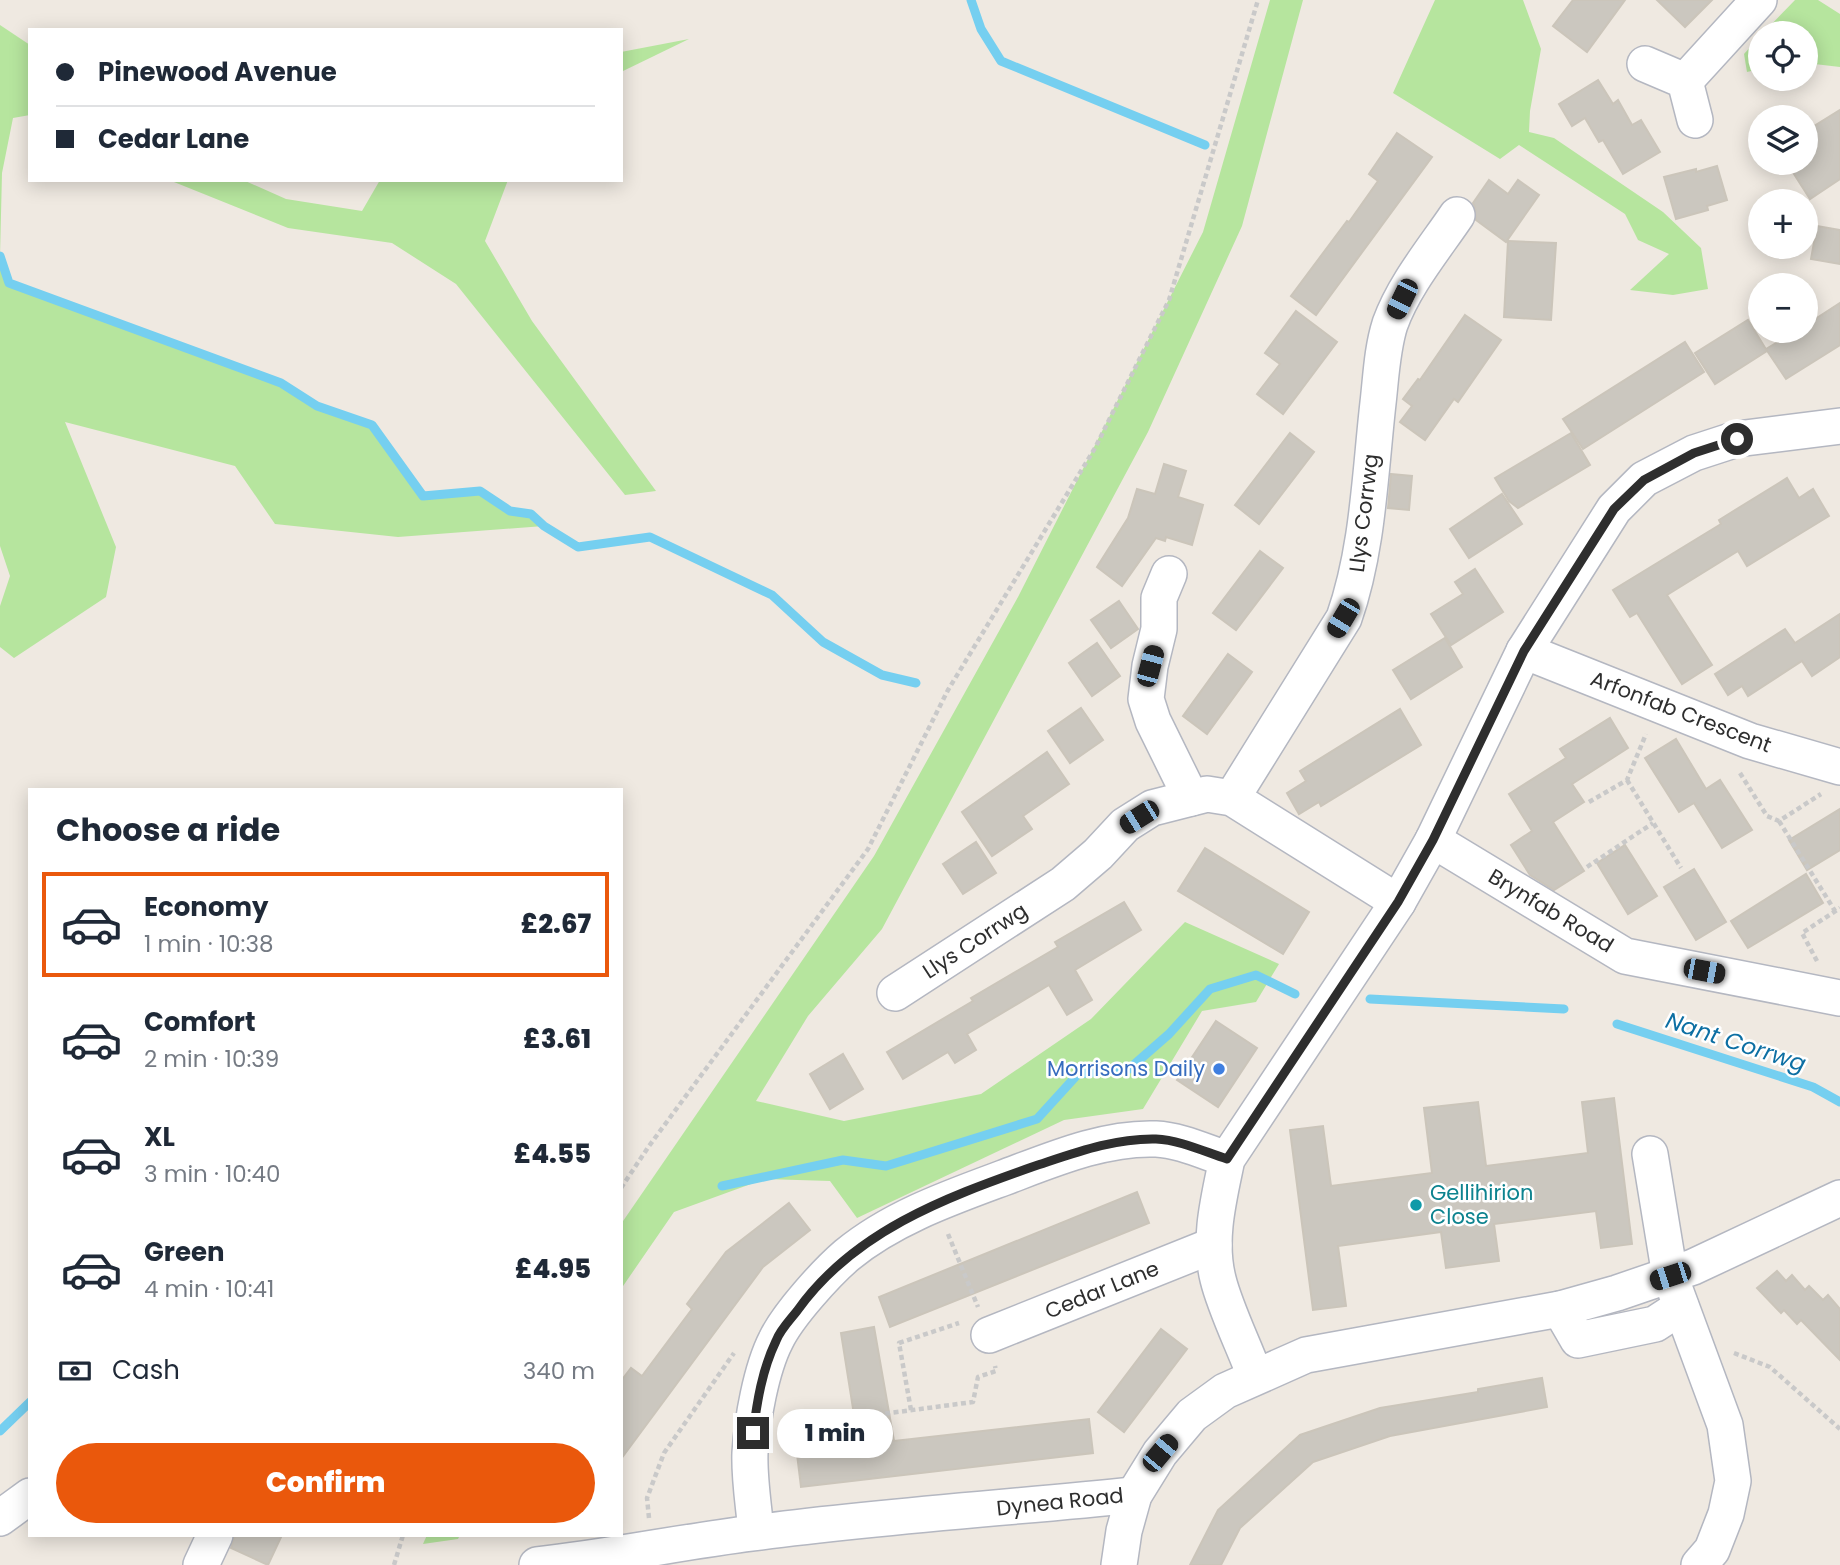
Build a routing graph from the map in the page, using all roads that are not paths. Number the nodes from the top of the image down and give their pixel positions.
1 (1759, 0) edge
2 (1645, 64) dead end
3 (1685, 81) junction
4 (1695, 120) dead end
5 (1457, 215) dead end
6 (1840, 426) edge
7 (1169, 574) dead end
8 (1524, 651) junction
9 (1836, 777) edge
10 (1191, 797) junction
11 (1232, 798) junction
12 (1433, 840) junction
13 (1398, 902) junction
14 (895, 992) dead end
15 (1838, 997) edge
16 (1650, 1154) dead end
17 (1227, 1159) junction
18 (1840, 1198) edge
19 (1214, 1245) junction
20 (1675, 1292) junction
21 (980, 1324) road end
22 (1255, 1376) junction
23 (1134, 1495) junction
24 (28, 1497) edge
25 (0, 1518) edge
26 (756, 1532) junction
27 (214, 1537) edge
28 (606, 1561) edge
29 (201, 1565) edge
30 (537, 1565) edge
31 (1119, 1565) edge
32 (1699, 1565) edge

1 - 3 street
2 - 3 street
3 - 4 street
5 - 11 street, Llys Corrwg
6 - 8 street
7 - 10 street
8 - 9 street, Arfonfab Crescent
8 - 12 street
10 - 11 street, Llys Corrwg
10 - 14 street, Llys Corrwg
11 - 13 street, Llys Corrwg
12 - 13 street
12 - 15 street, Brynfab Road
13 - 17 street
16 - 20 street
17 - 19 street
17 - 26 street
18 - 20 street, Dynea Road
19 - 21 street, Cedar Lane
19 - 22 street
20 - 22 street, Dynea Road
20 - 32 street
22 - 23 street, Dynea Road
23 - 26 street, Dynea Road
23 - 31 street
24 - 25 street
26 - 28 street, Dynea Road
27 - 29 street
28 - 30 street, Dynea Road

